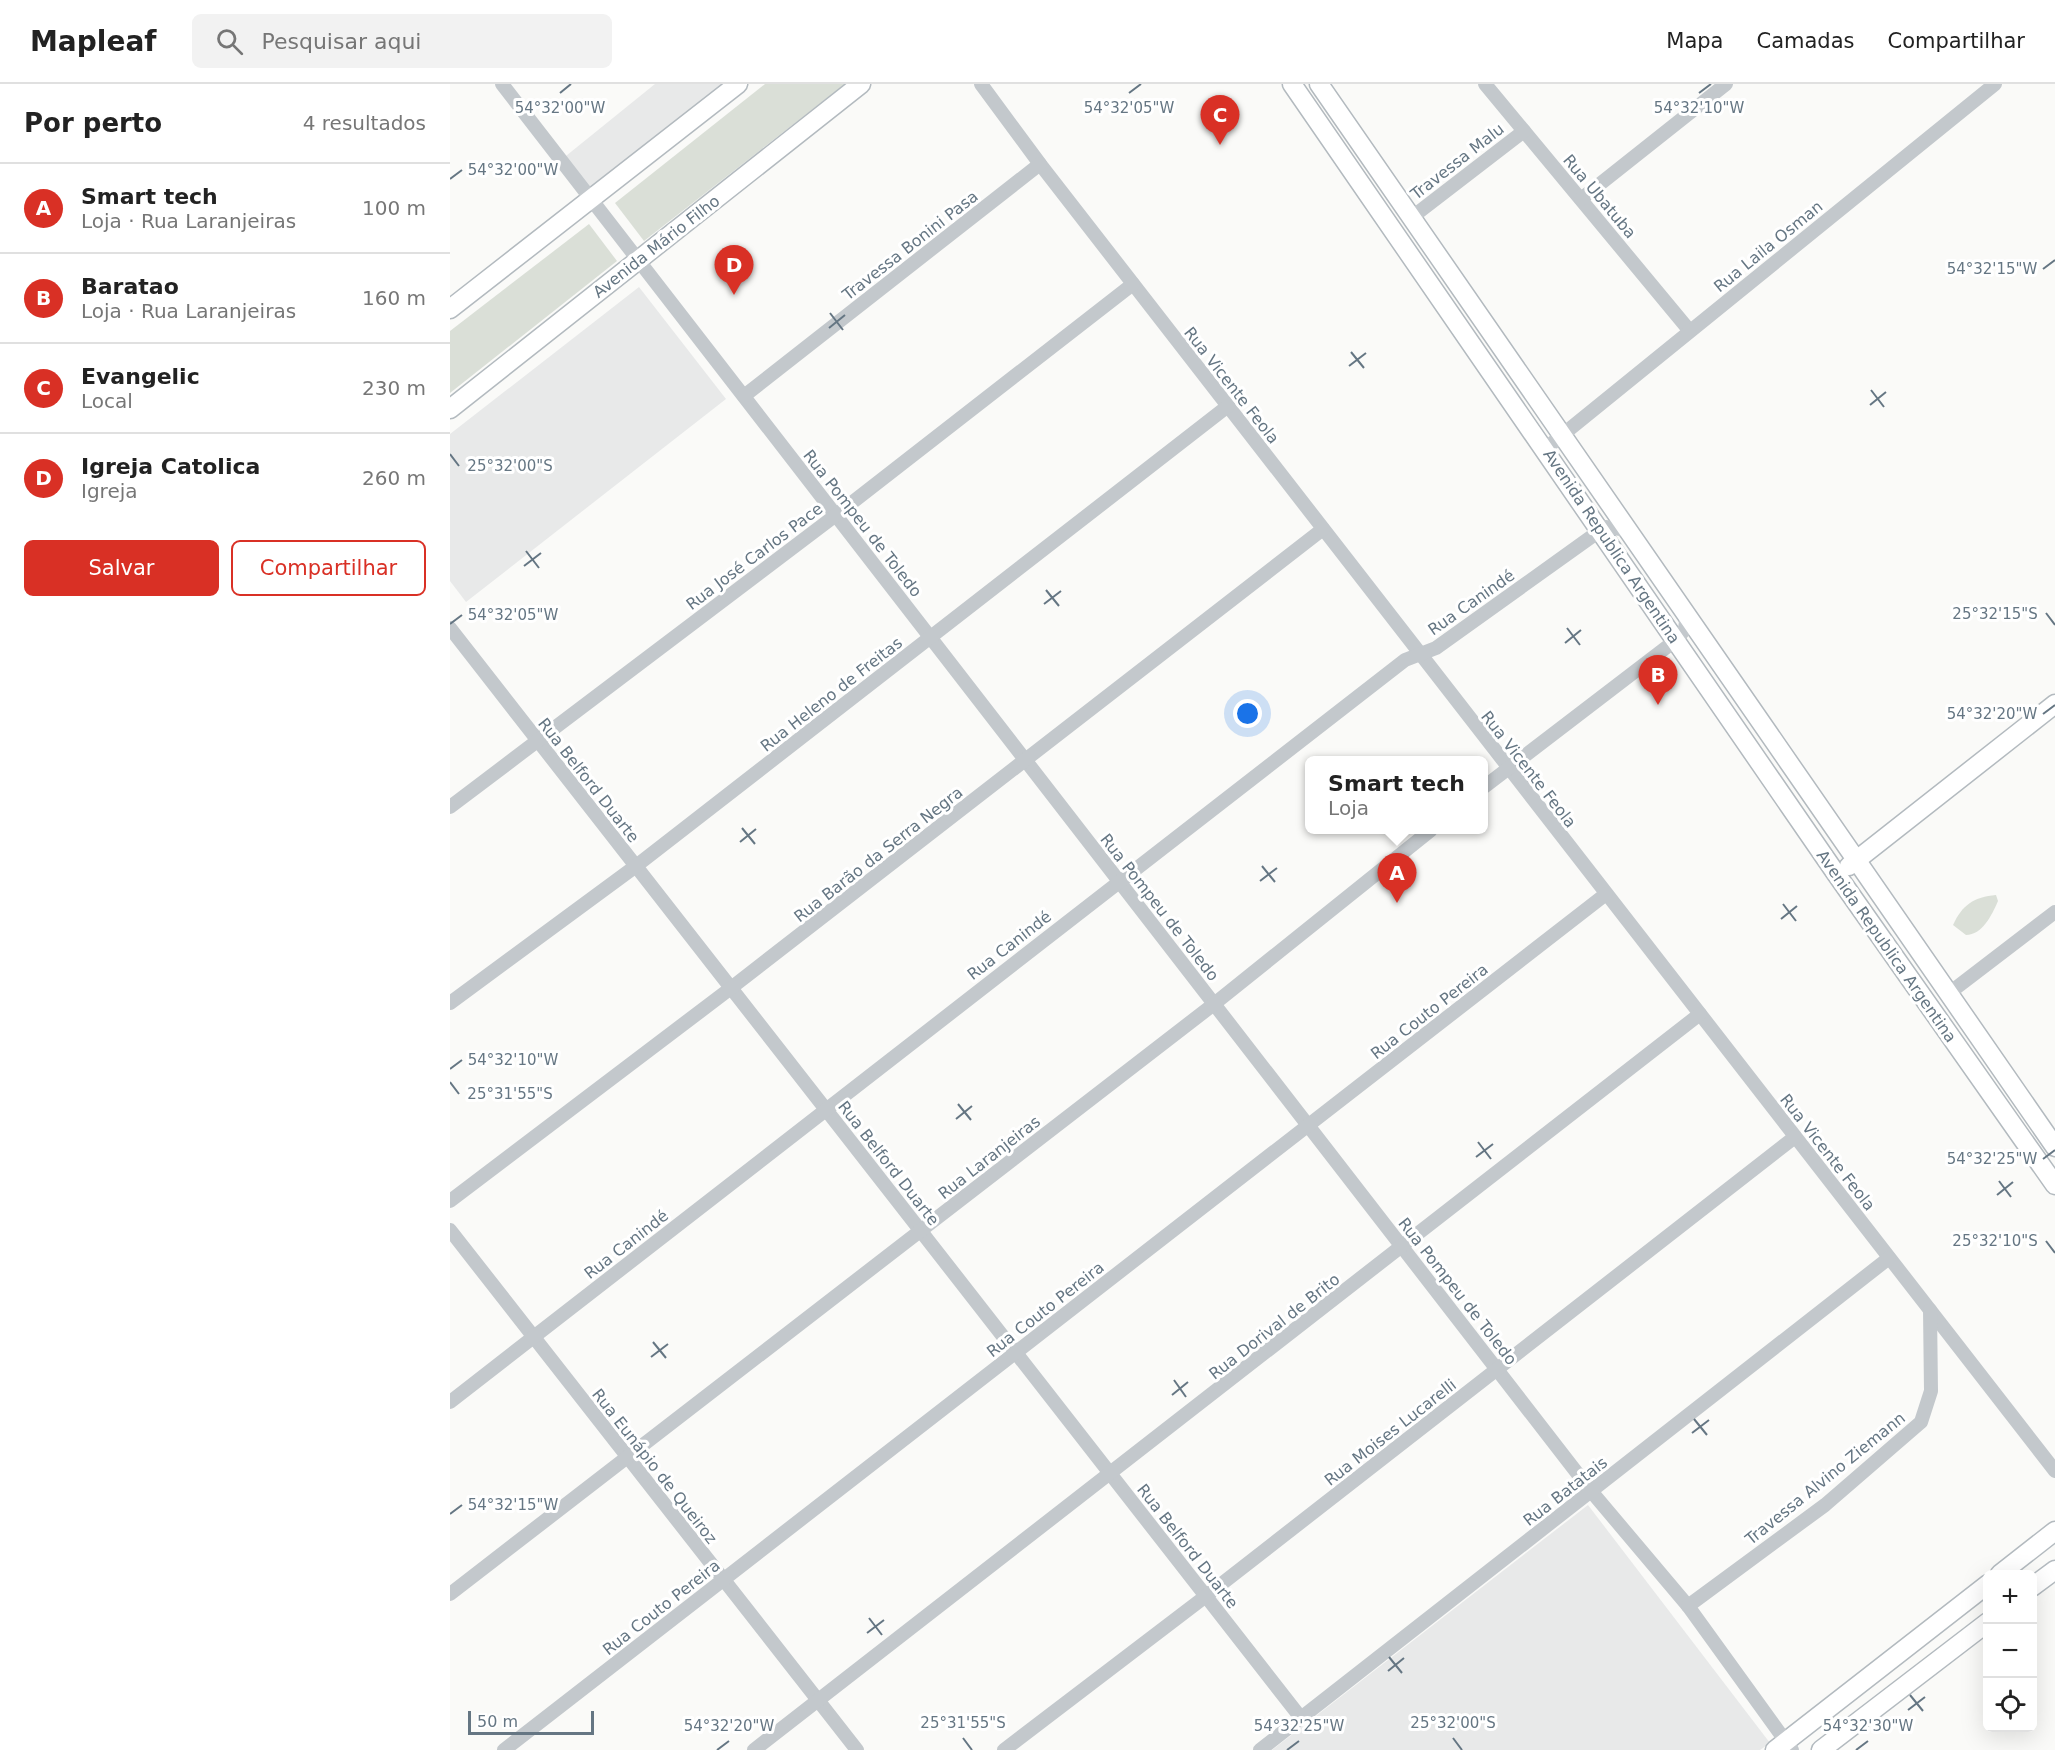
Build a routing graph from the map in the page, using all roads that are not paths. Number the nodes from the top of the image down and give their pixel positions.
1 (502, 84) edge
2 (738, 84) edge
3 (861, 84) edge
4 (981, 84) edge
5 (1292, 84) edge
6 (1319, 84) edge
7 (1485, 84) edge
8 (1726, 84) edge
9 (1995, 84) edge
10 (1524, 131) junction
11 (1040, 164) junction
12 (1581, 199) junction
13 (592, 200) junction
14 (1411, 218) junction
15 (639, 260) junction
16 (1133, 284) junction
17 (450, 309) edge
18 (1689, 330) junction
19 (744, 396) junction
20 (1228, 406) junction
21 (450, 409) edge
22 (1562, 435) junction
23 (1545, 449) junction
24 (836, 515) junction
25 (1323, 529) junction
26 (1629, 530) junction
27 (1599, 531) junction
28 (1687, 614) junction
29 (450, 628) edge
30 (931, 637) junction
31 (1676, 639) junction
32 (1420, 655) junction
33 (2055, 704) edge
34 (537, 740) junction
35 (1026, 760) junction
36 (1507, 768) junction
37 (1488, 784) edge
38 (450, 807) edge
39 (1426, 834) edge
40 (1857, 861) junction
41 (636, 866) junction
42 (1837, 875) junction
43 (1119, 881) junction
44 (1606, 894) junction
45 (2055, 912) edge
46 (731, 988) junction
47 (1948, 994) junction
48 (450, 1003) edge
49 (1214, 1004) junction
50 (1700, 1014) junction
51 (826, 1109) junction
52 (1308, 1125) junction
53 (1795, 1137) junction
54 (2055, 1147) edge
55 (2055, 1185) edge
56 (450, 1201) edge
57 (450, 1230) edge
58 (921, 1231) junction
59 (1402, 1247) junction
60 (1889, 1258) junction
61 (1930, 1310) junction
62 (534, 1337) junction
63 (1015, 1352) junction
64 (1497, 1369) junction
65 (450, 1402) edge
66 (626, 1458) junction
67 (2055, 1472) edge
68 (1110, 1474) junction
69 (1592, 1491) junction
70 (2055, 1531) edge
71 (2006, 1570) edge
72 (2055, 1570) edge
73 (723, 1581) junction
74 (2037, 1583) edge
75 (1983, 1588) edge
76 (450, 1594) edge
77 (1206, 1596) junction
78 (1688, 1606) junction
79 (1985, 1624) edge
80 (818, 1699) junction
81 (1301, 1718) junction
82 (1784, 1747) edge
83 (504, 1750) edge
84 (754, 1750) edge
85 (857, 1750) edge
86 (1004, 1750) edge
87 (1260, 1750) edge
88 (1821, 1750) edge

1 - 13 street, Rua Pompeu de Toledo
2 - 13 main road
3 - 15 main road, Avenida Mário Filho
4 - 11 street, Rua Vicente Feola
5 - 23 main road, Avenida Republica Argentina
6 - 14 main road, Avenida Republica Argentina
7 - 10 street, Rua Ubatuba
8 - 12 street
9 - 18 street, Rua Laila Osman
10 - 12 street, Rua Ubatuba
10 - 14 street, Travessa Malu
11 - 16 street, Rua Vicente Feola
11 - 19 street, Travessa Bonini Pasa
12 - 18 street, Rua Ubatuba
13 - 15 street, Rua Pompeu de Toledo
13 - 17 main road
14 - 22 main road, Avenida Republica Argentina
15 - 19 street, Rua Pompeu de Toledo
15 - 21 main road, Avenida Mário Filho
16 - 20 street, Rua Vicente Feola
16 - 24 street, Rua José Carlos Pace
18 - 22 street, Rua Laila Osman
19 - 24 street, Rua Pompeu de Toledo
20 - 25 street, Rua Vicente Feola
20 - 30 street, Rua Heleno de Freitas
22 - 23 street, Rua Laila Osman
22 - 26 main road, Avenida Republica Argentina
23 - 27 main road, Avenida Republica Argentina
24 - 30 street, Rua Pompeu de Toledo
24 - 34 street, Rua José Carlos Pace
25 - 32 street, Rua Vicente Feola
25 - 35 street, Rua Barão da Serra Negra
26 - 27 street
26 - 28 main road, Avenida Republica Argentina
27 - 31 main road, Avenida Republica Argentina
27 - 32 street, Rua Canindé
28 - 31 street
28 - 40 main road, Avenida Republica Argentina
29 - 34 street, Rua Belford Duarte
30 - 35 street, Rua Pompeu de Toledo
30 - 41 street, Rua Heleno de Freitas
31 - 36 street
31 - 42 main road, Avenida Republica Argentina
32 - 36 street, Rua Vicente Feola
32 - 43 street, Rua Canindé
33 - 40 main road
34 - 38 street, Rua José Carlos Pace
34 - 41 street, Rua Belford Duarte
35 - 43 street, Rua Pompeu de Toledo
35 - 46 street, Rua Barão da Serra Negra
36 - 37 street
36 - 44 street, Rua Vicente Feola
39 - 49 street, Rua Laranjeiras
40 - 42 main road
40 - 47 main road, Avenida Republica Argentina
41 - 46 street, Rua Belford Duarte
41 - 48 street, Rua Heleno de Freitas
42 - 55 main road, Avenida Republica Argentina
43 - 49 street, Rua Pompeu de Toledo
43 - 51 street, Rua Canindé
44 - 50 street, Rua Vicente Feola
44 - 52 street, Rua Couto Pereira
45 - 47 street
46 - 51 street, Rua Belford Duarte
46 - 56 street, Rua Barão da Serra Negra
47 - 54 main road, Avenida Republica Argentina
49 - 52 street, Rua Pompeu de Toledo
49 - 58 street, Rua Laranjeiras
50 - 53 street, Rua Vicente Feola
50 - 59 street, Rua Dorival de Brito
51 - 58 street, Rua Belford Duarte
51 - 62 street, Rua Canindé
52 - 59 street, Rua Pompeu de Toledo
52 - 63 street, Rua Couto Pereira
53 - 60 street, Rua Vicente Feola
53 - 64 street, Rua Moises Lucarelli
57 - 62 street, Rua Eunápio de Queiroz
58 - 63 street, Rua Belford Duarte
58 - 66 street, Rua Laranjeiras
59 - 64 street, Rua Pompeu de Toledo
59 - 68 street, Rua Dorival de Brito
60 - 61 street, Rua Vicente Feola
60 - 69 street, Rua Batatais
61 - 67 street, Rua Vicente Feola
61 - 78 street, Travessa Alvino Ziemann
62 - 65 street, Rua Canindé
62 - 66 street, Rua Eunápio de Queiroz
63 - 68 street, Rua Belford Duarte
63 - 73 street, Rua Couto Pereira
64 - 69 street, Rua Pompeu de Toledo
64 - 77 street, Rua Moises Lucarelli
66 - 73 street, Rua Eunápio de Queiroz
66 - 76 street, Rua Laranjeiras
68 - 77 street, Rua Belford Duarte
68 - 80 street, Rua Dorival de Brito
69 - 78 street, Rua Pompeu de Toledo
69 - 81 street, Rua Batatais
70 - 71 main road
72 - 74 main road
73 - 80 street, Rua Eunápio de Queiroz
73 - 83 street, Rua Couto Pereira
75 - 82 main road
77 - 81 street, Rua Belford Duarte
77 - 86 street, Rua Moises Lucarelli
78 - 82 street, Rua Pompeu de Toledo
79 - 88 main road
80 - 84 street, Rua Dorival de Brito
80 - 85 street, Rua Eunápio de Queiroz
81 - 87 street, Rua Batatais

